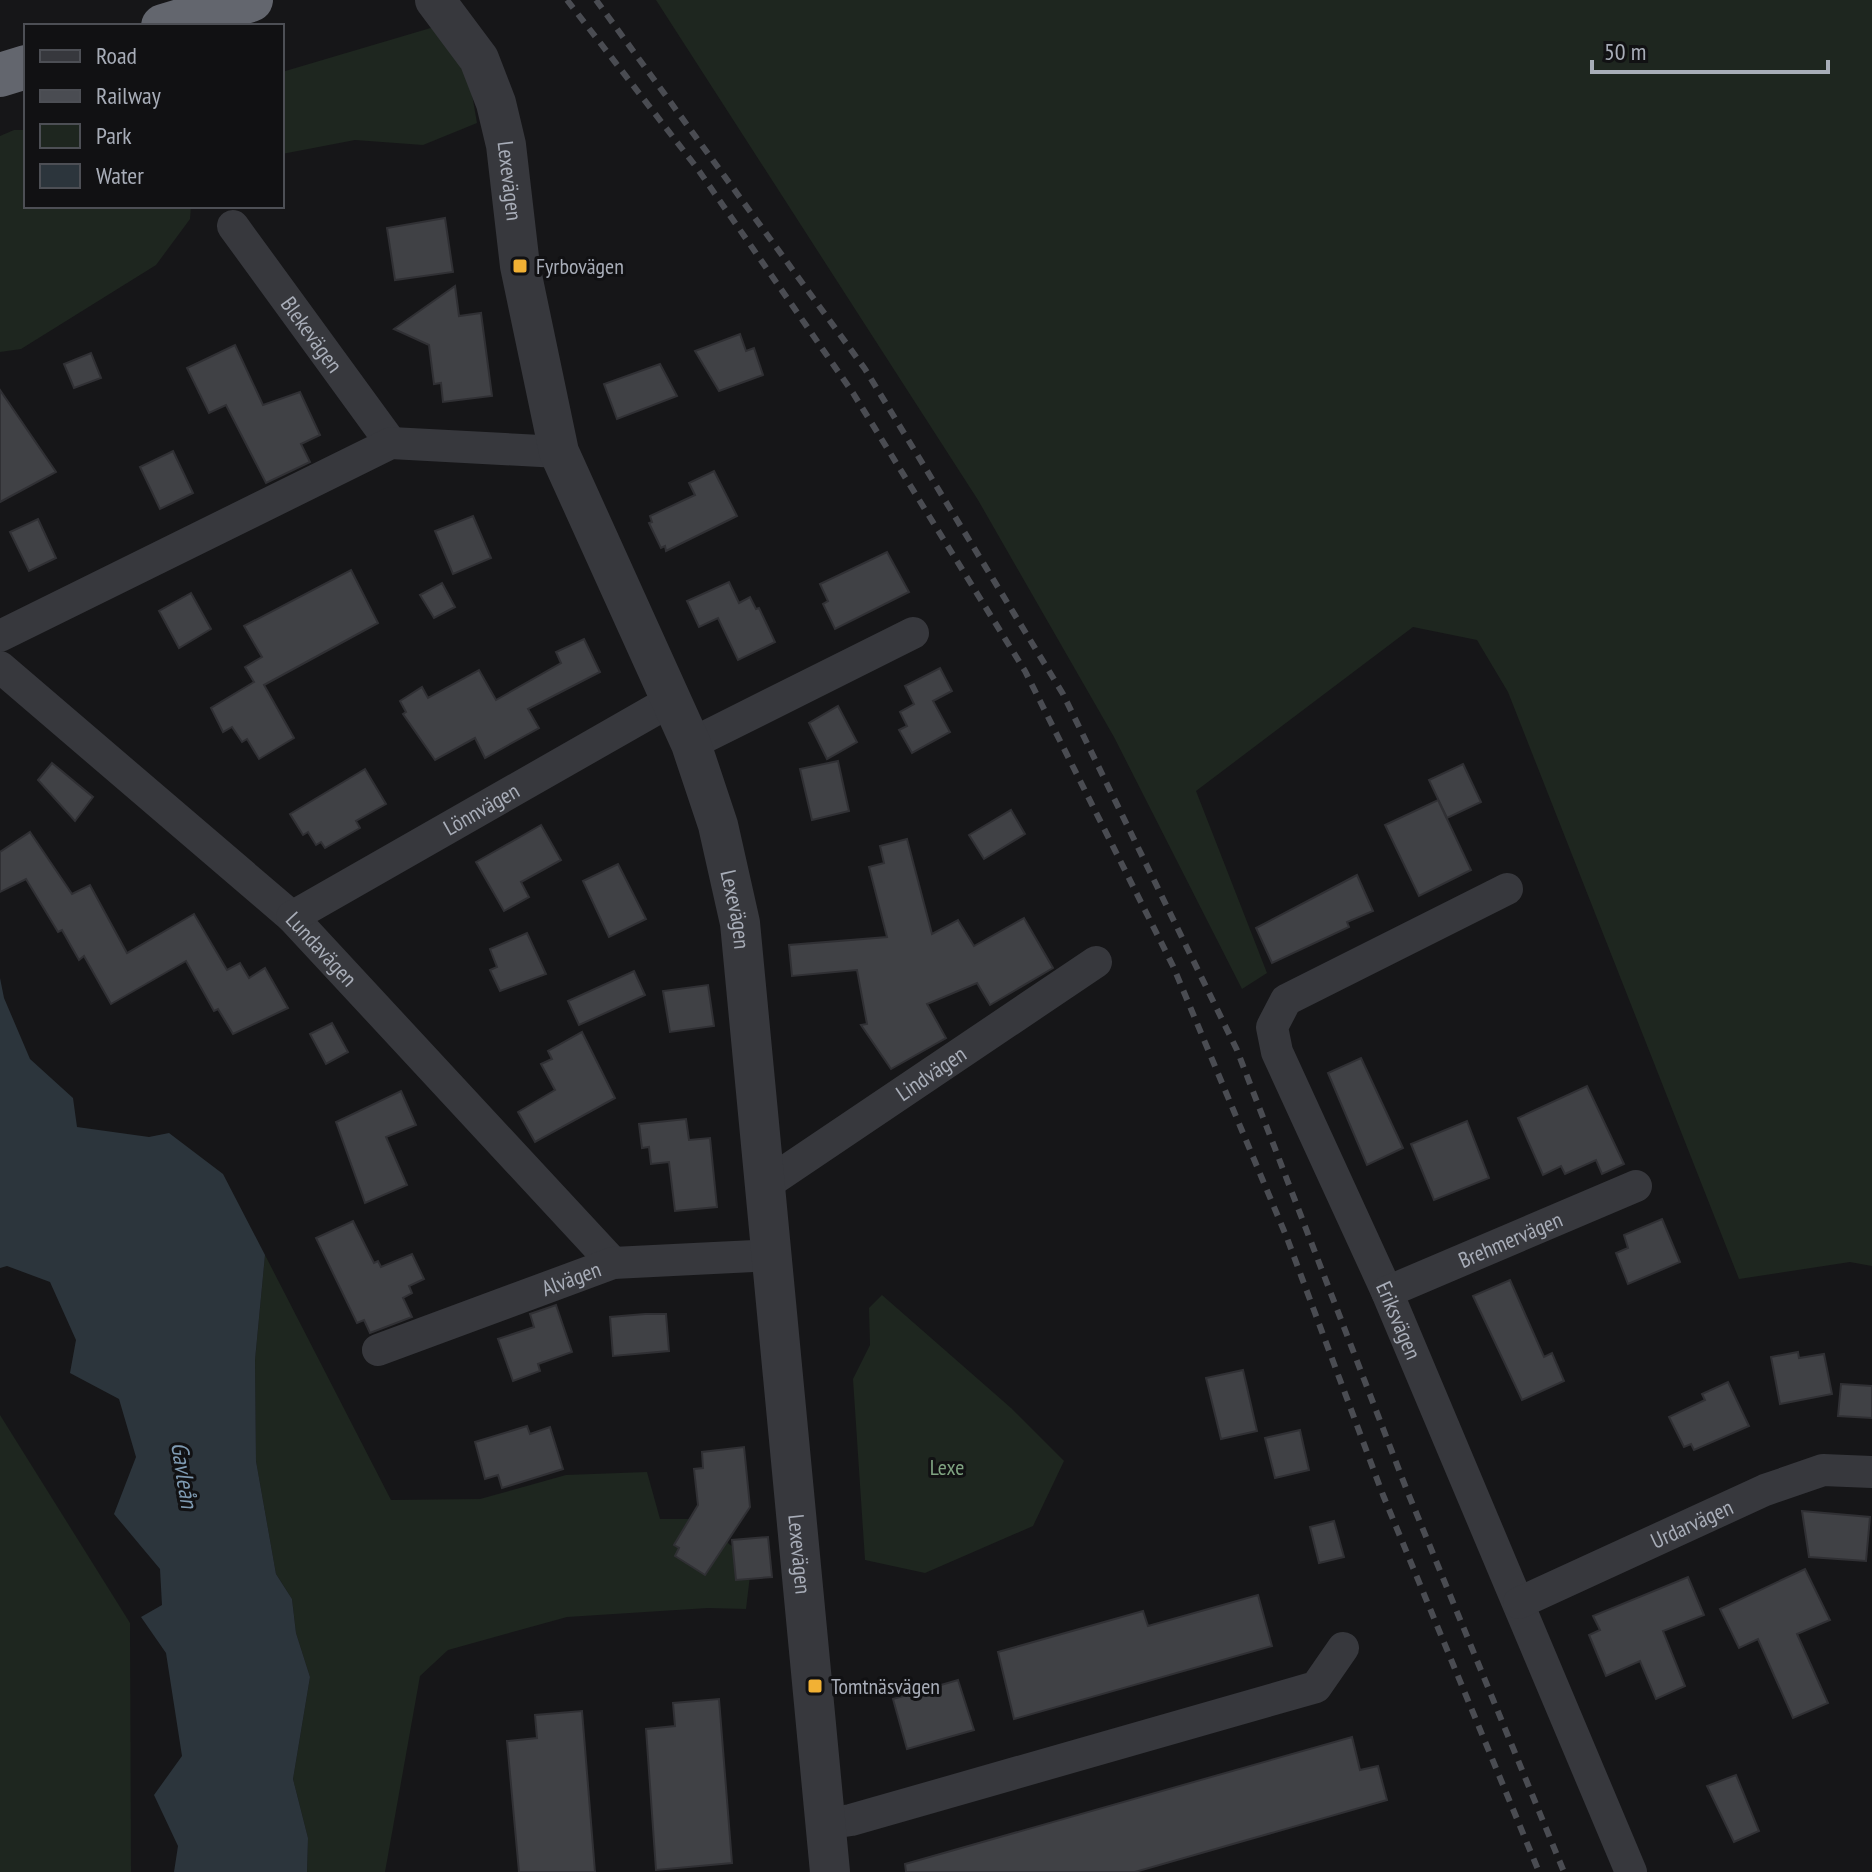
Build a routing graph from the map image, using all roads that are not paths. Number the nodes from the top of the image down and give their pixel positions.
1 (251, 0) edge
2 (436, 1) edge
3 (170, 24) edge
4 (24, 68) edge
5 (0, 75) edge
6 (233, 226) dead end
7 (391, 443) junction
8 (559, 452) junction
9 (913, 633) dead end
10 (0, 636) edge
11 (0, 667) edge
12 (672, 700) junction
13 (691, 744) junction
14 (1507, 889) dead end
15 (292, 917) junction
16 (1096, 962) dead end
17 (765, 1185) junction
18 (1636, 1186) dead end
19 (773, 1255) junction
20 (613, 1263) junction
21 (1387, 1292) junction
22 (378, 1350) dead end
23 (1872, 1472) edge
24 (1519, 1603) junction
25 (1343, 1648) dead end
26 (825, 1824) junction
27 (830, 1872) edge
28 (1631, 1872) edge

1 - 3 highway
2 - 8 street, Lexevägen
4 - 5 highway
6 - 7 street, Blekevägen
7 - 8 street
7 - 10 street
8 - 12 street, Lexevägen
9 - 13 street
11 - 15 street, Lundavägen
12 - 13 street, Lexevägen
12 - 15 street, Lönnvägen
13 - 17 street, Lexevägen
14 - 21 street, Eriksvägen
15 - 20 street, Lundavägen
16 - 17 street, Lindvägen
17 - 19 street, Lexevägen
18 - 21 street, Brehmervägen
19 - 20 street, Alvägen
19 - 26 street, Lexevägen
20 - 22 street, Alvägen
21 - 24 street, Eriksvägen
23 - 24 street, Urdarvägen
24 - 28 street, Eriksvägen
25 - 26 street
26 - 27 street, Lexevägen

